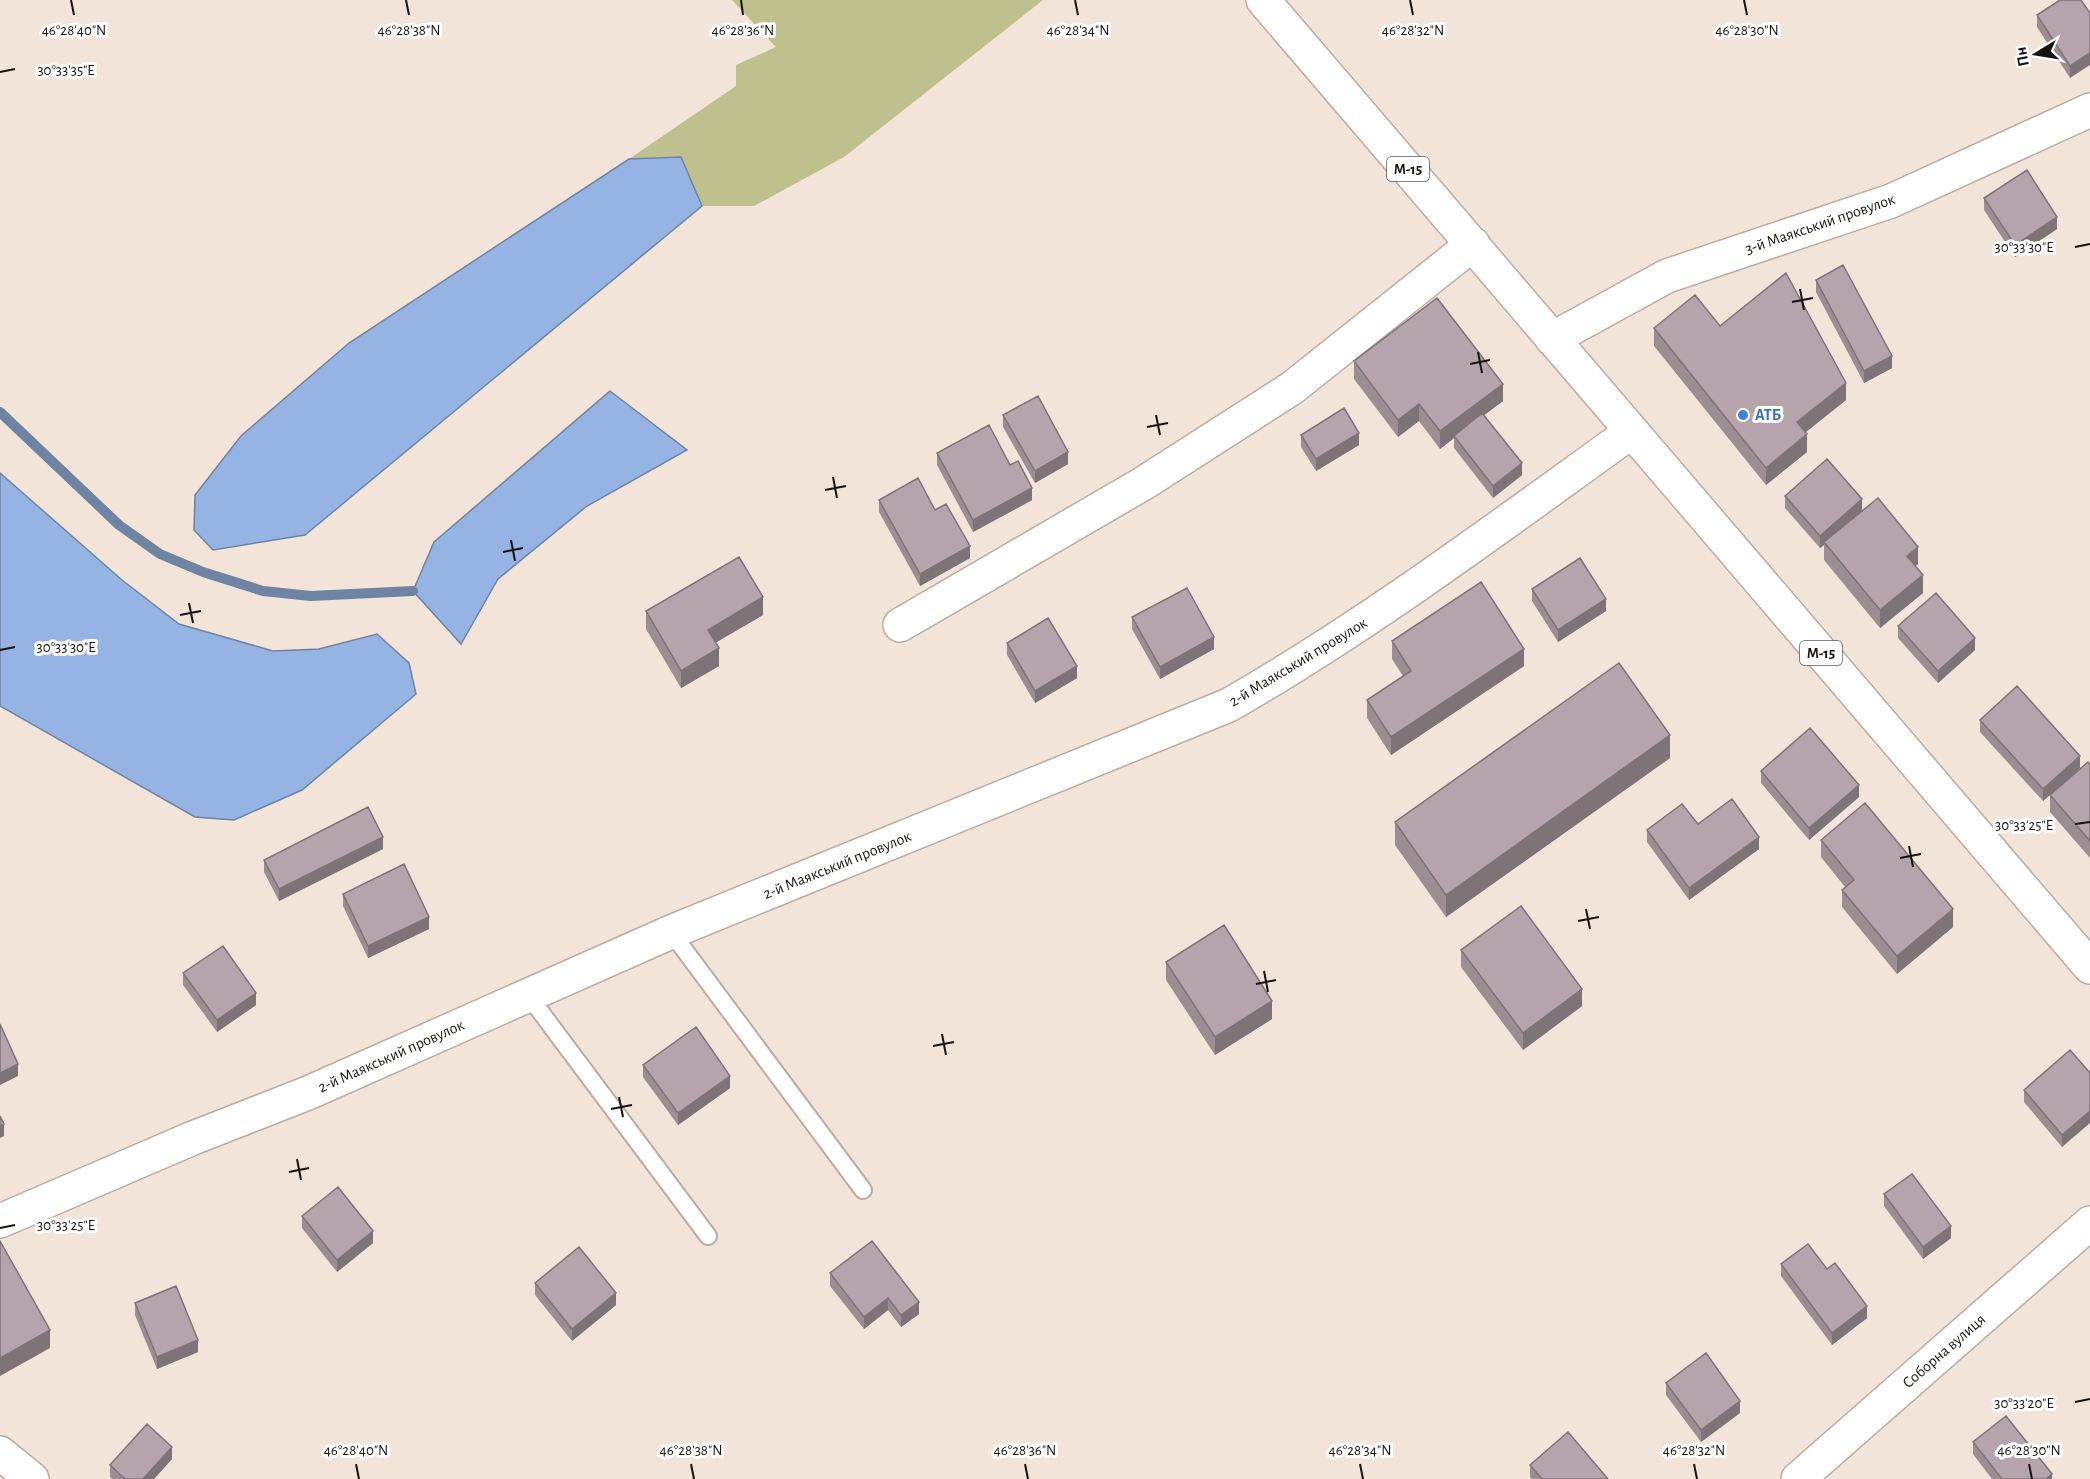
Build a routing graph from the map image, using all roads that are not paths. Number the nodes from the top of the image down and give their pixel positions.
1 (1263, 0) edge
2 (2090, 110) edge
3 (1473, 244) junction
4 (1552, 339) junction
5 (1631, 432) junction
6 (900, 625) dead end
7 (671, 932) junction
8 (2090, 967) edge
9 (528, 995) junction
10 (863, 1190) dead end
11 (0, 1221) edge
12 (2090, 1223) edge
13 (708, 1236) dead end
14 (0, 1454) edge
15 (32, 1479) edge
16 (1798, 1479) edge

1 - 3 main road, М-15
2 - 4 main road, 3-й Маякський провулок
3 - 4 main road, М-15
3 - 6 main road
4 - 5 main road, М-15
5 - 7 main road, 2-й Маякський провулок
5 - 8 main road, М-15
7 - 9 main road, 2-й Маякський провулок
7 - 10 lane
9 - 11 main road, 2-й Маякський провулок
9 - 13 lane
12 - 16 main road, Соборна вулиця
14 - 15 main road

